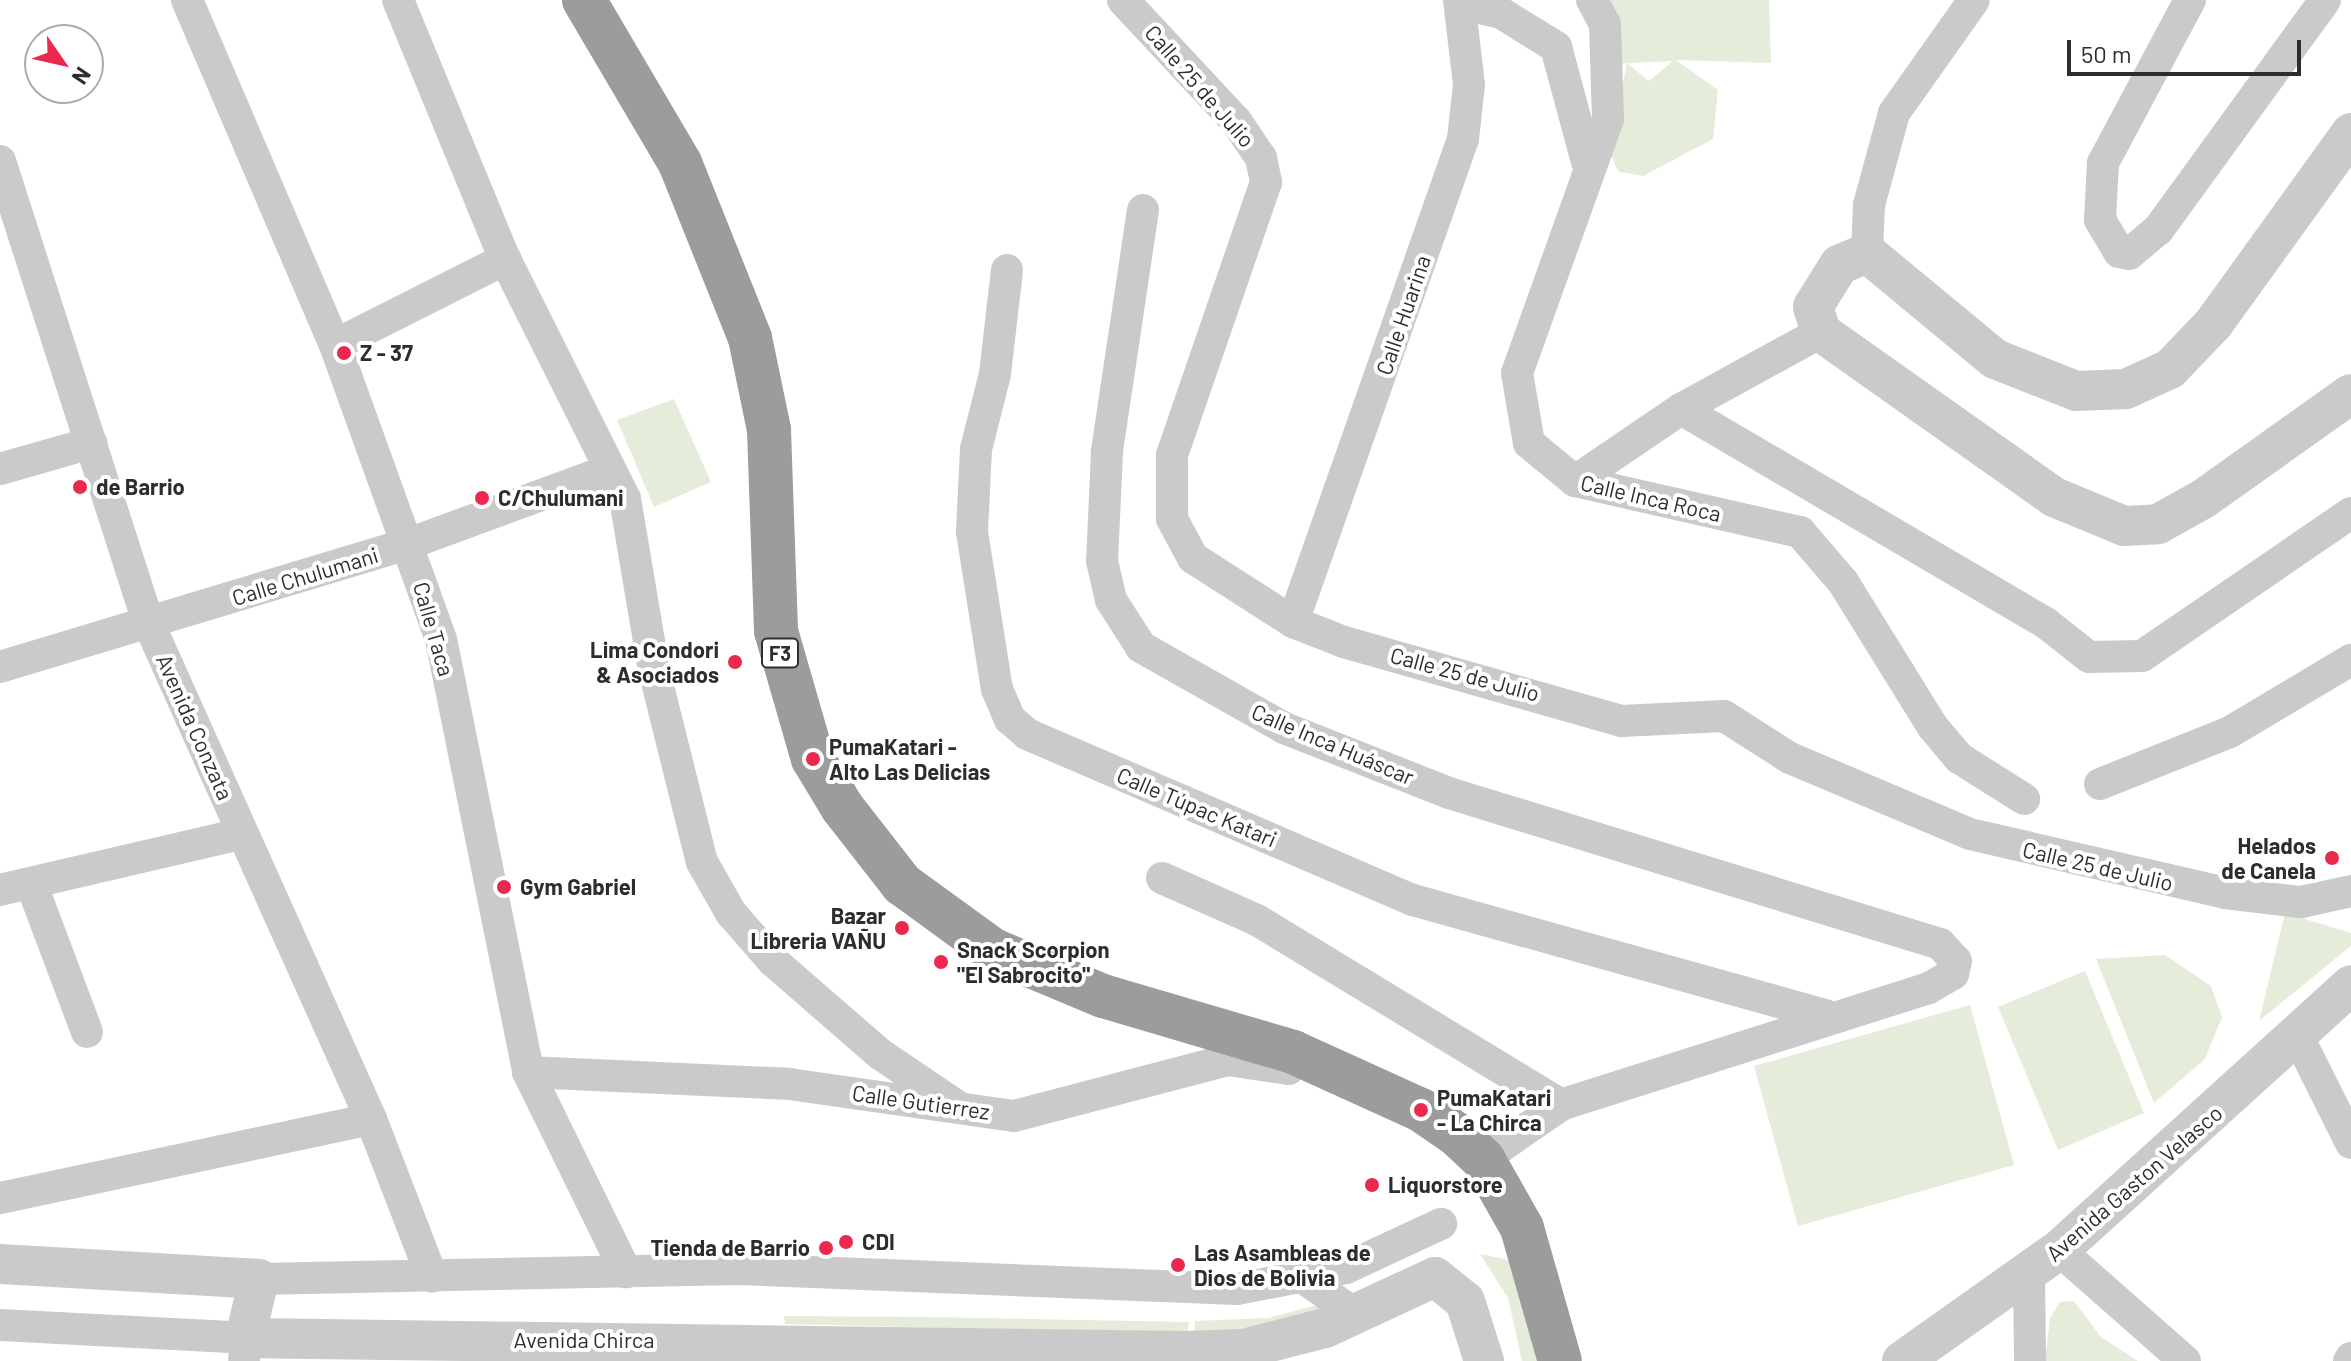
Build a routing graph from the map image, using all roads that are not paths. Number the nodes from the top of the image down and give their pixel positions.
1 (187, 0) edge
2 (398, 0) edge
3 (584, 0) edge
4 (1123, 0) edge
5 (1592, 0) edge
6 (1974, 0) edge
7 (2190, 0) edge
8 (2325, 0) edge
9 (1460, 2) edge
10 (2351, 133) edge
11 (0, 161) edge
12 (1587, 162) junction
13 (1143, 210) dead end
14 (1867, 253) junction
15 (505, 259) junction
16 (1007, 270) dead end
17 (1821, 332) junction
18 (335, 345) junction
19 (2351, 394) edge
20 (1681, 409) junction
21 (91, 443) junction
22 (0, 469) edge
23 (606, 471) junction
24 (1575, 481) junction
25 (2351, 513) edge
26 (408, 544) junction
27 (1293, 622) junction
28 (149, 624) junction
29 (2351, 660) edge
30 (0, 667) edge
31 (2100, 784) dead end
32 (2024, 799) dead end
33 (241, 834) junction
34 (1162, 878) dead end
35 (16, 887) edge
36 (2349, 888) edge
37 (2351, 985) edge
38 (1826, 1015) junction
39 (87, 1032) dead end
40 (2299, 1039) junction
41 (1293, 1052) junction
42 (528, 1072) junction
43 (1561, 1105) junction
44 (957, 1106) junction
45 (371, 1119) junction
46 (2351, 1143) edge
47 (1483, 1159) junction
48 (0, 1198) edge
49 (1441, 1224) dead end
50 (2044, 1262) junction
51 (0, 1264) edge
52 (626, 1272) junction
53 (432, 1277) junction
54 (1302, 1277) junction
55 (259, 1279) junction
56 (1354, 1313) junction
57 (0, 1325) edge
58 (245, 1349) edge
59 (1185, 1356) edge
60 (1484, 1361) edge
61 (1560, 1361) edge
62 (1902, 1361) edge
63 (2030, 1361) edge
64 (2185, 1361) edge

1 - 18 street, Calle Taca
2 - 15 street
3 - 41 highway, F3
4 - 27 street, Calle 25 de Julio
5 - 12 street, Calle Inca Roca
6 - 14 street
7 - 8 street
9 - 12 street
9 - 27 street, Calle Huarina
10 - 14 street
11 - 21 street, Avenida Conzata
12 - 24 street, Calle Inca Roca
13 - 38 street, Calle Inca Huáscar
14 - 17 street
15 - 18 street
15 - 23 street
16 - 38 street, Calle Túpac Katari
17 - 19 street
17 - 20 street
18 - 26 street, Calle Taca
20 - 24 street
20 - 25 street
21 - 22 street
21 - 28 street, Avenida Conzata
23 - 26 street, Calle Chulumani
23 - 44 street
24 - 32 street, Calle Inca Roca
26 - 28 street, Calle Chulumani
26 - 42 street, Calle Taca
27 - 36 street, Calle 25 de Julio
28 - 30 street, Calle Chulumani
28 - 33 street, Avenida Conzata
29 - 31 street
33 - 35 street
33 - 45 street, Avenida Conzata
34 - 43 street
35 - 39 street
37 - 40 street, Avenida Gaston Velasco
38 - 43 street
40 - 46 street
40 - 50 street, Avenida Gaston Velasco
41 - 44 street, Calle Gutierrez
41 - 47 highway, F3
42 - 44 street, Calle Gutierrez
42 - 52 street, Calle Taca
43 - 47 street
45 - 48 street
45 - 53 street, Avenida Conzata
47 - 61 highway, F3
49 - 54 street
50 - 62 street, Avenida Gaston Velasco
50 - 63 street
50 - 64 street
51 - 55 street
52 - 53 street
52 - 54 street
53 - 55 street
54 - 56 street
55 - 58 street
56 - 59 street, Avenida Chirca
56 - 60 street, Avenida Chirca
57 - 58 street, Avenida Chirca
58 - 59 street, Avenida Chirca

